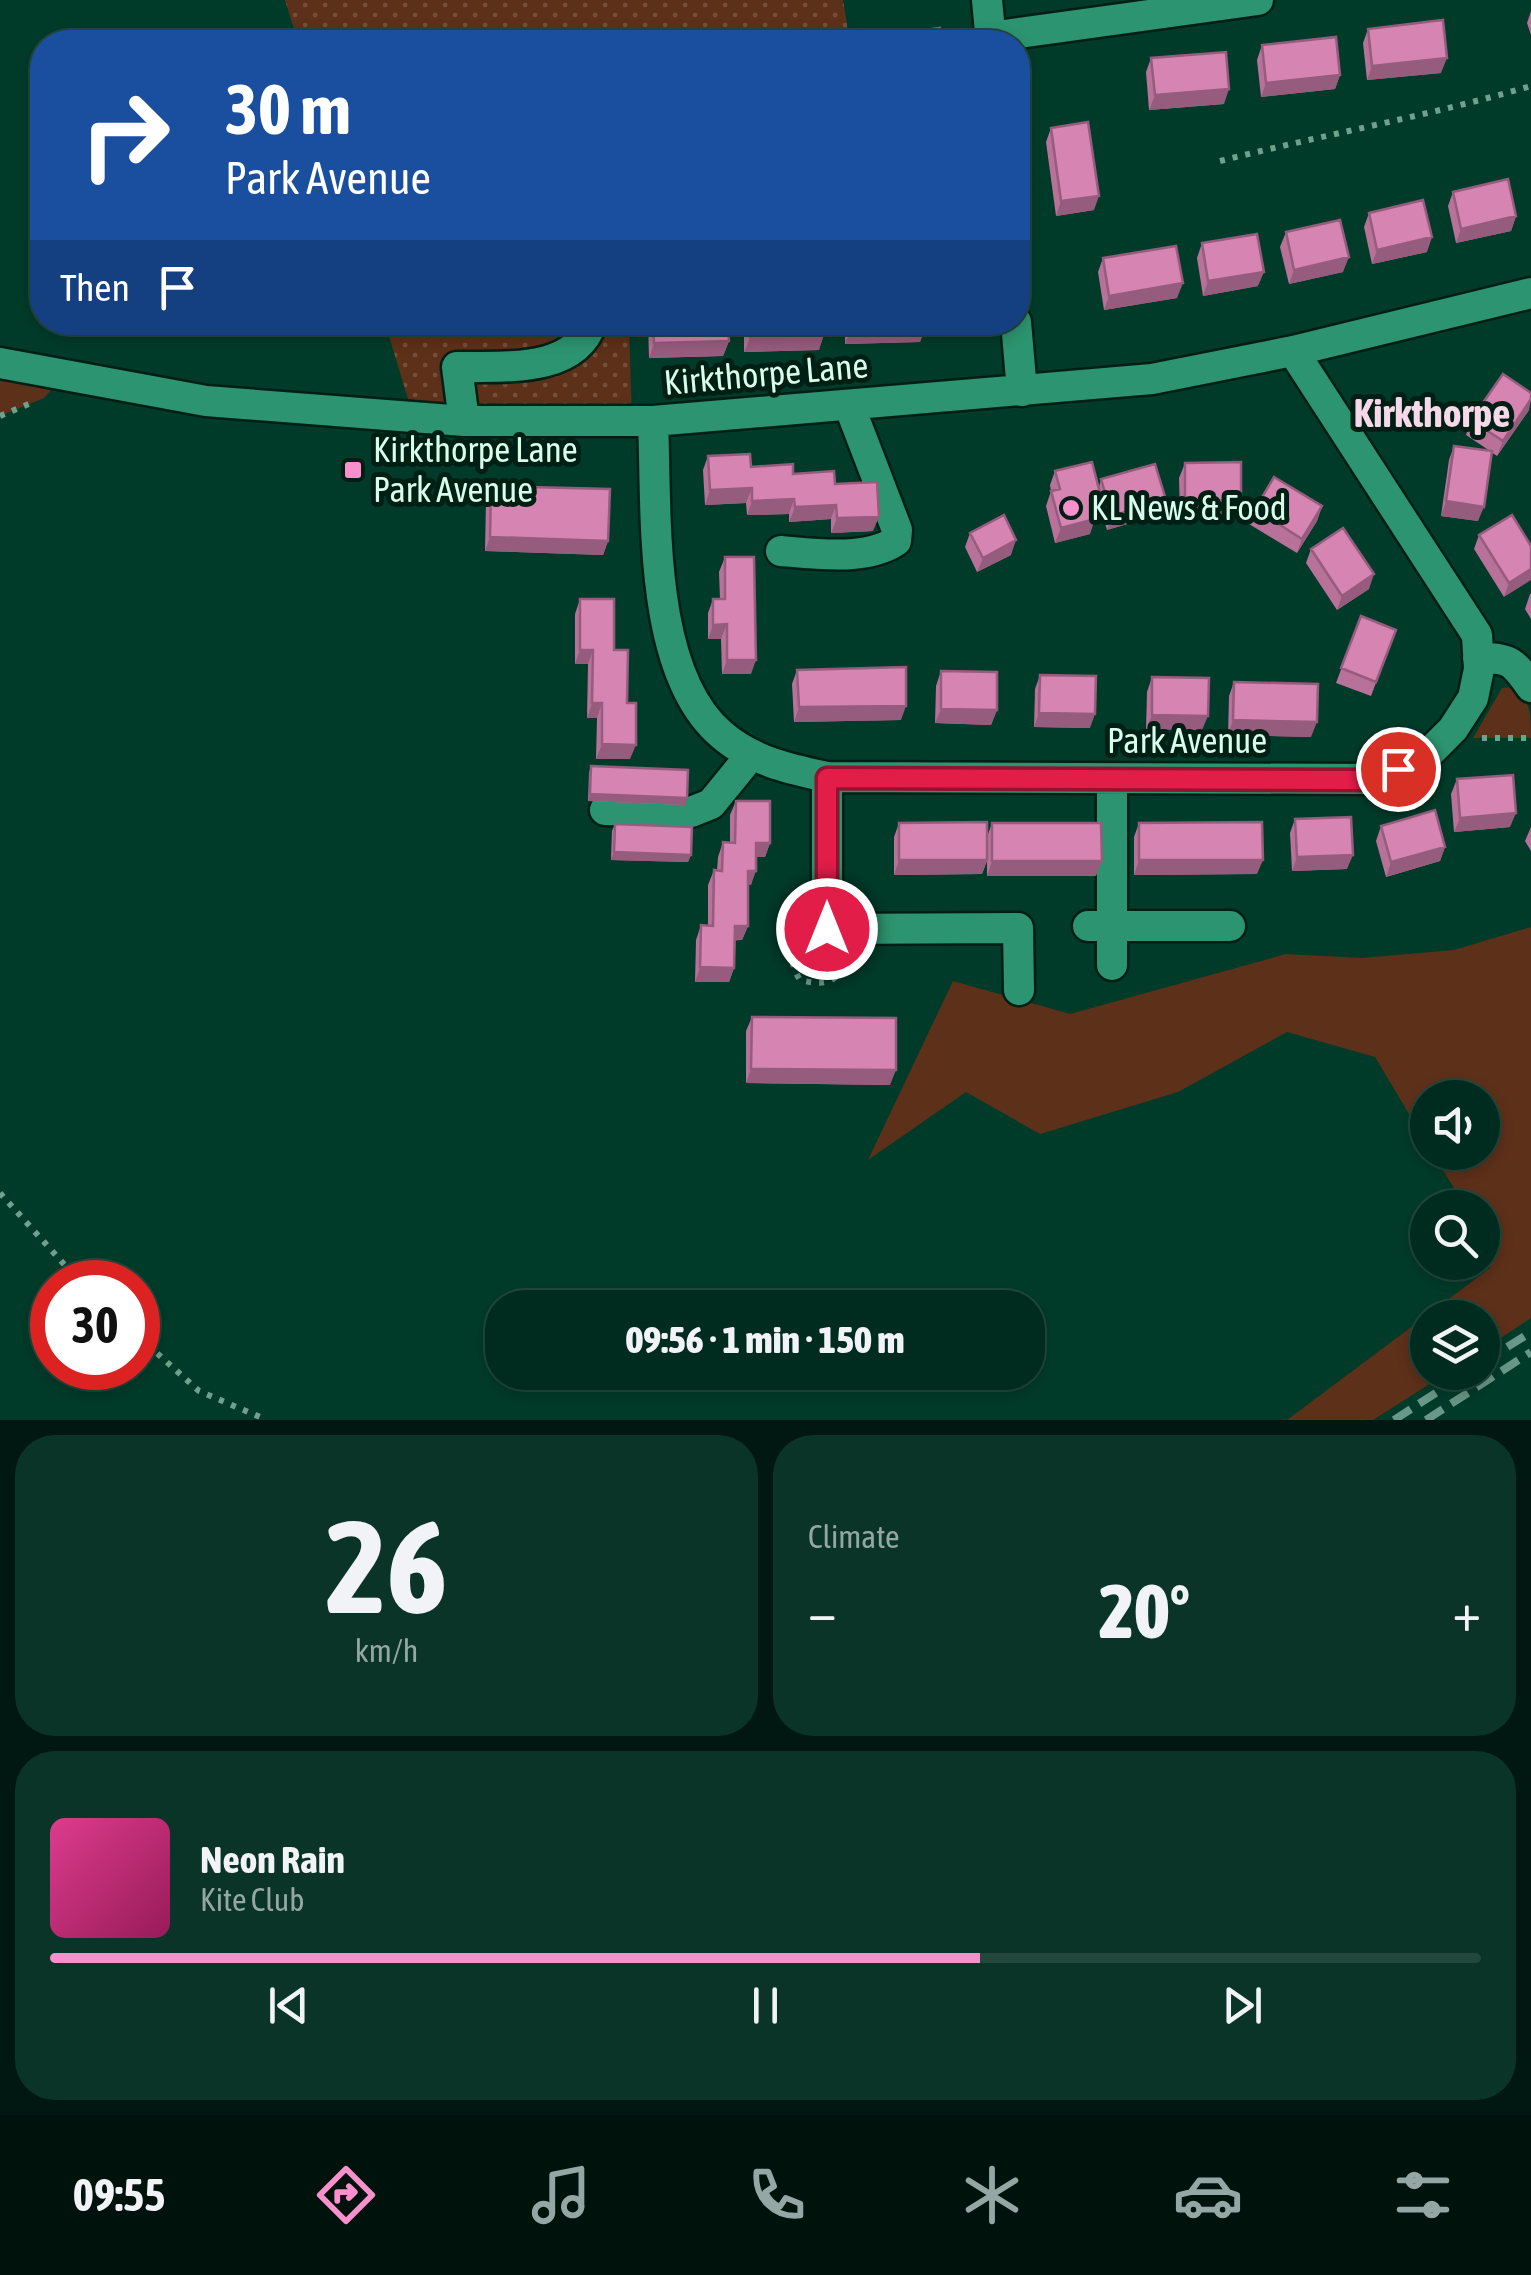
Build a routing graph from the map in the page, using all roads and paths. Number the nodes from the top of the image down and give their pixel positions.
1 (986, 0) edge
2 (1258, 0) edge
3 (990, 30) edge
4 (1030, 34) edge
5 (1531, 86) edge
6 (1220, 161) dead end
7 (1531, 293) edge
8 (586, 335) edge
9 (1017, 335) edge
10 (1293, 351) junction
11 (0, 363) edge
12 (1022, 391) junction
13 (850, 405) junction
14 (653, 421) junction
15 (464, 422) junction
16 (782, 551) dead end
17 (1478, 658) junction
18 (1531, 687) edge
19 (751, 755) junction
20 (827, 778) junction
21 (1112, 779) junction
22 (605, 810) dead end
23 (1100, 926) junction
24 (1230, 926) dead end
25 (1112, 964) dead end
26 (1019, 990) dead end
27 (0, 1193) edge
28 (60, 1260) edge
29 (160, 1356) edge
30 (267, 1420) edge

1 - 3 street
2 - 4 street
5 - 6 path
7 - 10 street, Kirkthorpe Lane
8 - 15 street
9 - 12 street
10 - 12 street, Kirkthorpe Lane
10 - 17 street
11 - 15 street, Kirkthorpe Lane
12 - 13 street, Kirkthorpe Lane
13 - 14 street, Kirkthorpe Lane
13 - 16 street
14 - 15 street, Kirkthorpe Lane
14 - 19 street, Park Avenue
17 - 18 street
17 - 21 street, Park Avenue
19 - 20 street, Park Avenue
19 - 22 street
20 - 21 street, Park Avenue
20 - 26 street
21 - 23 street
23 - 24 street
23 - 25 street
27 - 28 path
29 - 30 path

